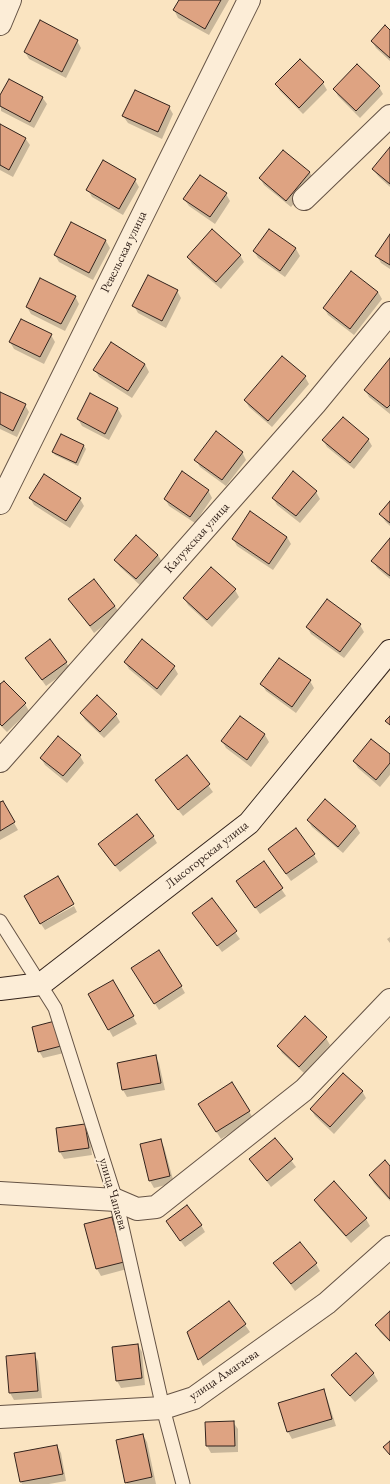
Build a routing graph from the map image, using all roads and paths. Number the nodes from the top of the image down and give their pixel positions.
1 (10, 0) edge
2 (249, 0) edge
3 (0, 24) edge
4 (389, 118) edge
5 (304, 200) dead end
6 (390, 313) edge
7 (0, 503) edge
8 (390, 651) edge
9 (0, 761) edge
10 (0, 921) edge
11 (41, 984) junction
12 (0, 989) edge
13 (390, 1000) edge
14 (0, 1193) edge
15 (116, 1200) junction
16 (390, 1247) edge
17 (163, 1408) junction
18 (0, 1417) edge
19 (183, 1484) edge

1 - 3 street
2 - 7 street, Ревельская улица
4 - 5 street
6 - 9 street, Калужская улица
8 - 11 street, Лысогорская улица
10 - 11 lane, улица Чапаева
11 - 12 street
11 - 15 lane, улица Чапаева
13 - 15 street
14 - 15 street
15 - 17 lane, улица Чапаева
16 - 17 street, улица Амагаева
17 - 18 street, улица Амагаева
17 - 19 lane, улица Чапаева

